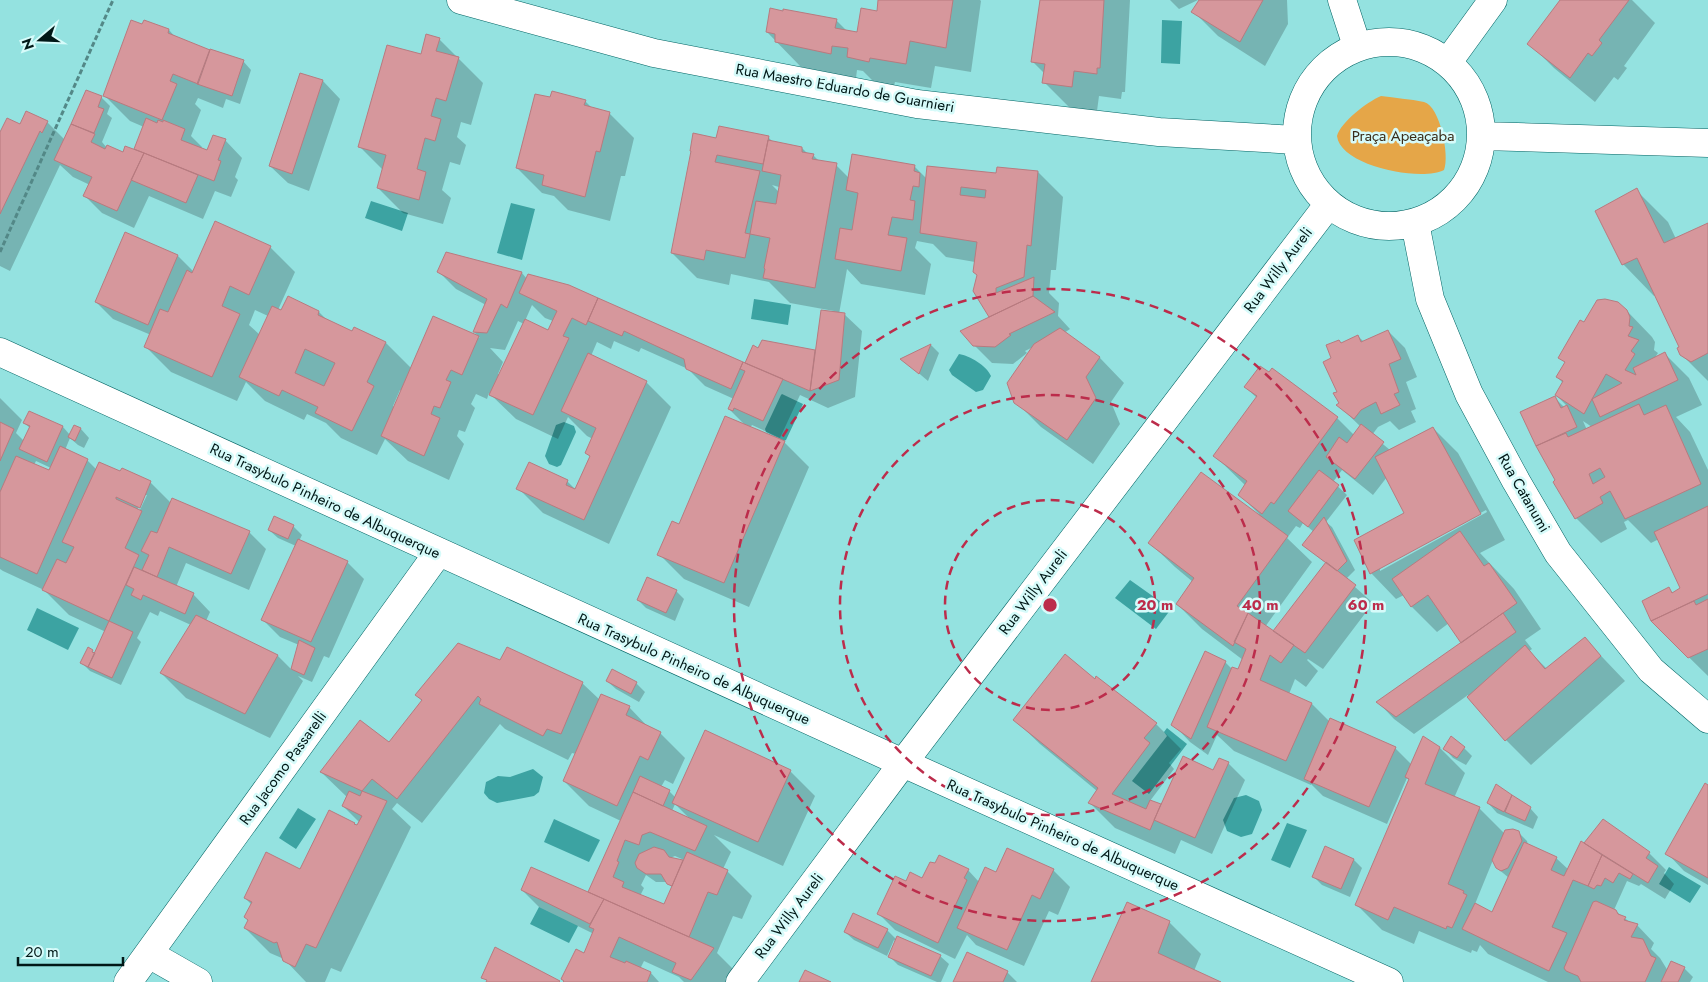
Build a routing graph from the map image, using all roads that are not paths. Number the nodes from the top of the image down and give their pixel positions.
1 (462, 0) edge
2 (1342, 0) edge
3 (1493, 0) edge
4 (1357, 46) junction
5 (1448, 62) junction
6 (1482, 136) junction
7 (1296, 140) junction
8 (1708, 143) edge
9 (1328, 204) junction
10 (1415, 224) junction
11 (0, 352) edge
12 (438, 553) junction
13 (1708, 719) edge
14 (903, 763) junction
15 (149, 954) junction
16 (128, 982) edge
17 (198, 982) edge
18 (740, 982) edge
19 (1389, 982) edge

1 - 7 street, Rua Maestro Eduardo de Guarnieri
2 - 4 street
3 - 5 street
4 - 5 street
4 - 7 street
5 - 6 street
6 - 8 street
6 - 10 street
7 - 9 street
9 - 10 street
9 - 14 street, Rua Willy Aureli
10 - 13 street, Rua Catanumi
11 - 12 street, Rua Trasybulo Pinheiro de Albuquerque
12 - 14 street, Rua Trasybulo Pinheiro de Albuquerque
12 - 15 street, Rua Jacomo Passarelli
14 - 18 street, Rua Willy Aureli
14 - 19 street, Rua Trasybulo Pinheiro de Albuquerque
15 - 16 street, Rua Jacomo Passarelli
15 - 17 street

